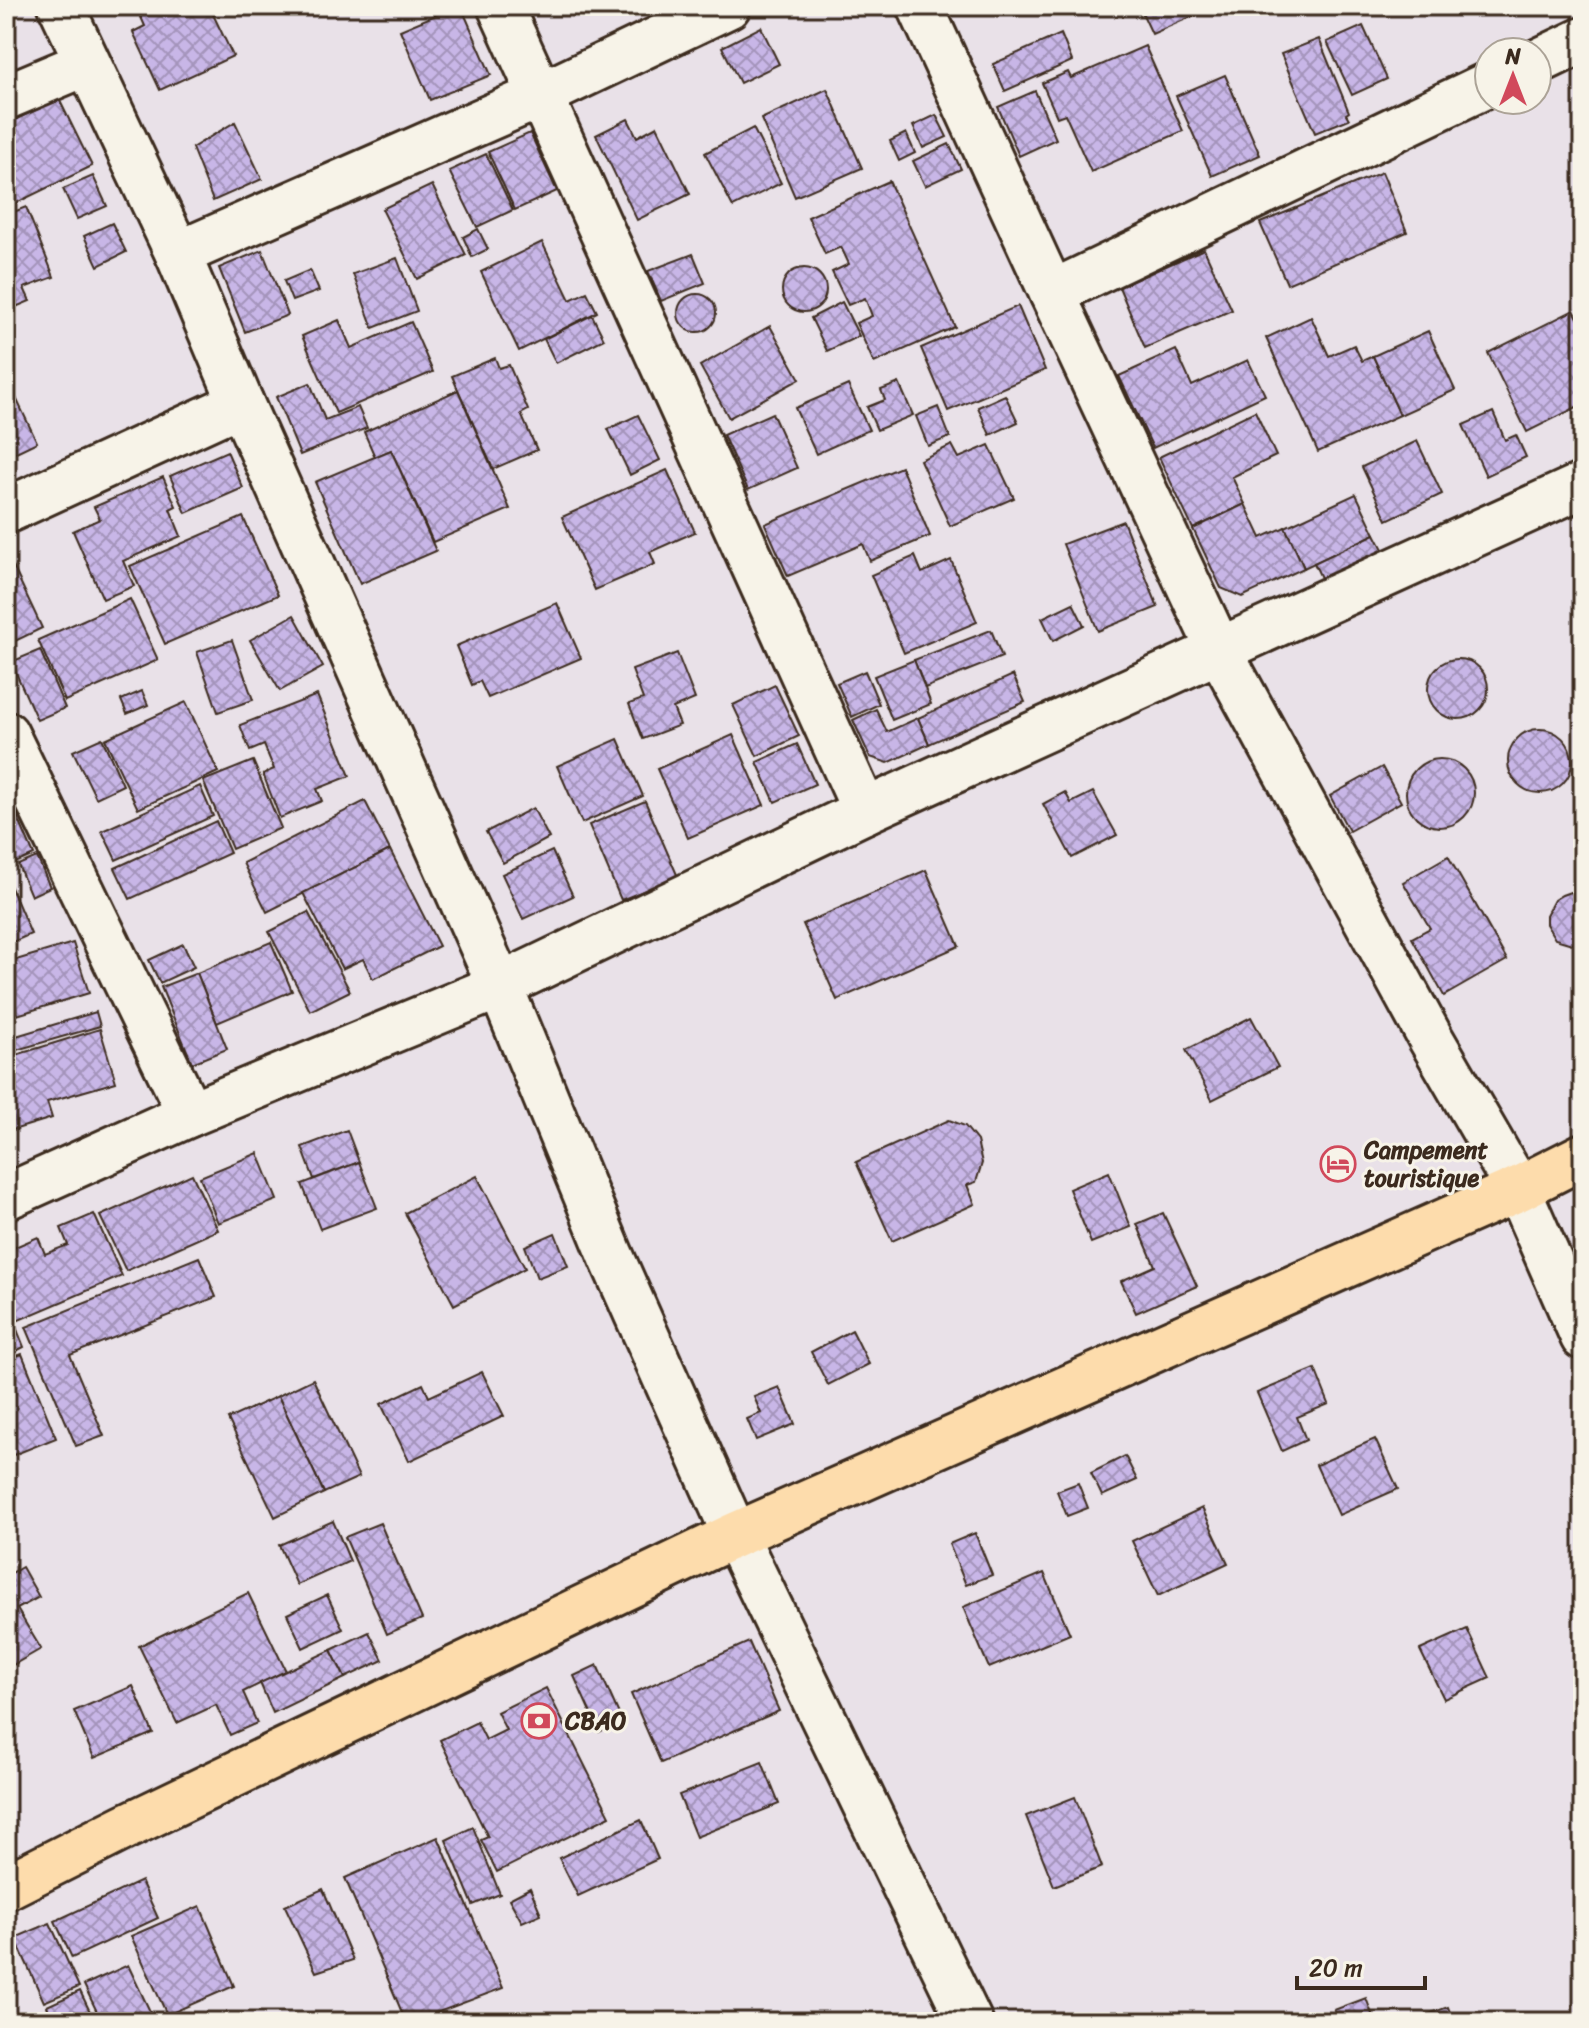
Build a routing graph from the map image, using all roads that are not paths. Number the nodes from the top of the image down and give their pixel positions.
1 (61, 6) edge
2 (500, 6) edge
3 (728, 6) edge
4 (920, 6) edge
5 (1583, 40) edge
6 (1553, 54) edge
7 (87, 63) junction
8 (1473, 92) edge
9 (541, 95) junction
10 (6, 97) edge
11 (178, 254) junction
12 (1052, 293) junction
13 (241, 403) junction
14 (1583, 485) edge
15 (6, 511) edge
16 (1219, 650) junction
17 (6, 734) edge
18 (865, 811) junction
19 (500, 986) junction
20 (190, 1114) junction
21 (1583, 1156) edge
22 (1518, 1189) junction
23 (6, 1197) edge
24 (1583, 1336) edge
25 (735, 1535) junction
26 (6, 1887) edge
27 (970, 2022) edge

1 - 7 street
2 - 9 street
3 - 9 street
4 - 12 street
5 - 6 street
7 - 10 street
7 - 11 street
8 - 12 street
9 - 11 street
9 - 18 street
11 - 13 street
12 - 16 street
13 - 15 street
13 - 19 street
14 - 16 street
16 - 18 street
16 - 22 street
17 - 20 street
18 - 19 street
19 - 20 street
19 - 25 street
20 - 23 street
21 - 22 main road
22 - 24 street
22 - 25 main road
25 - 26 main road
25 - 27 street

